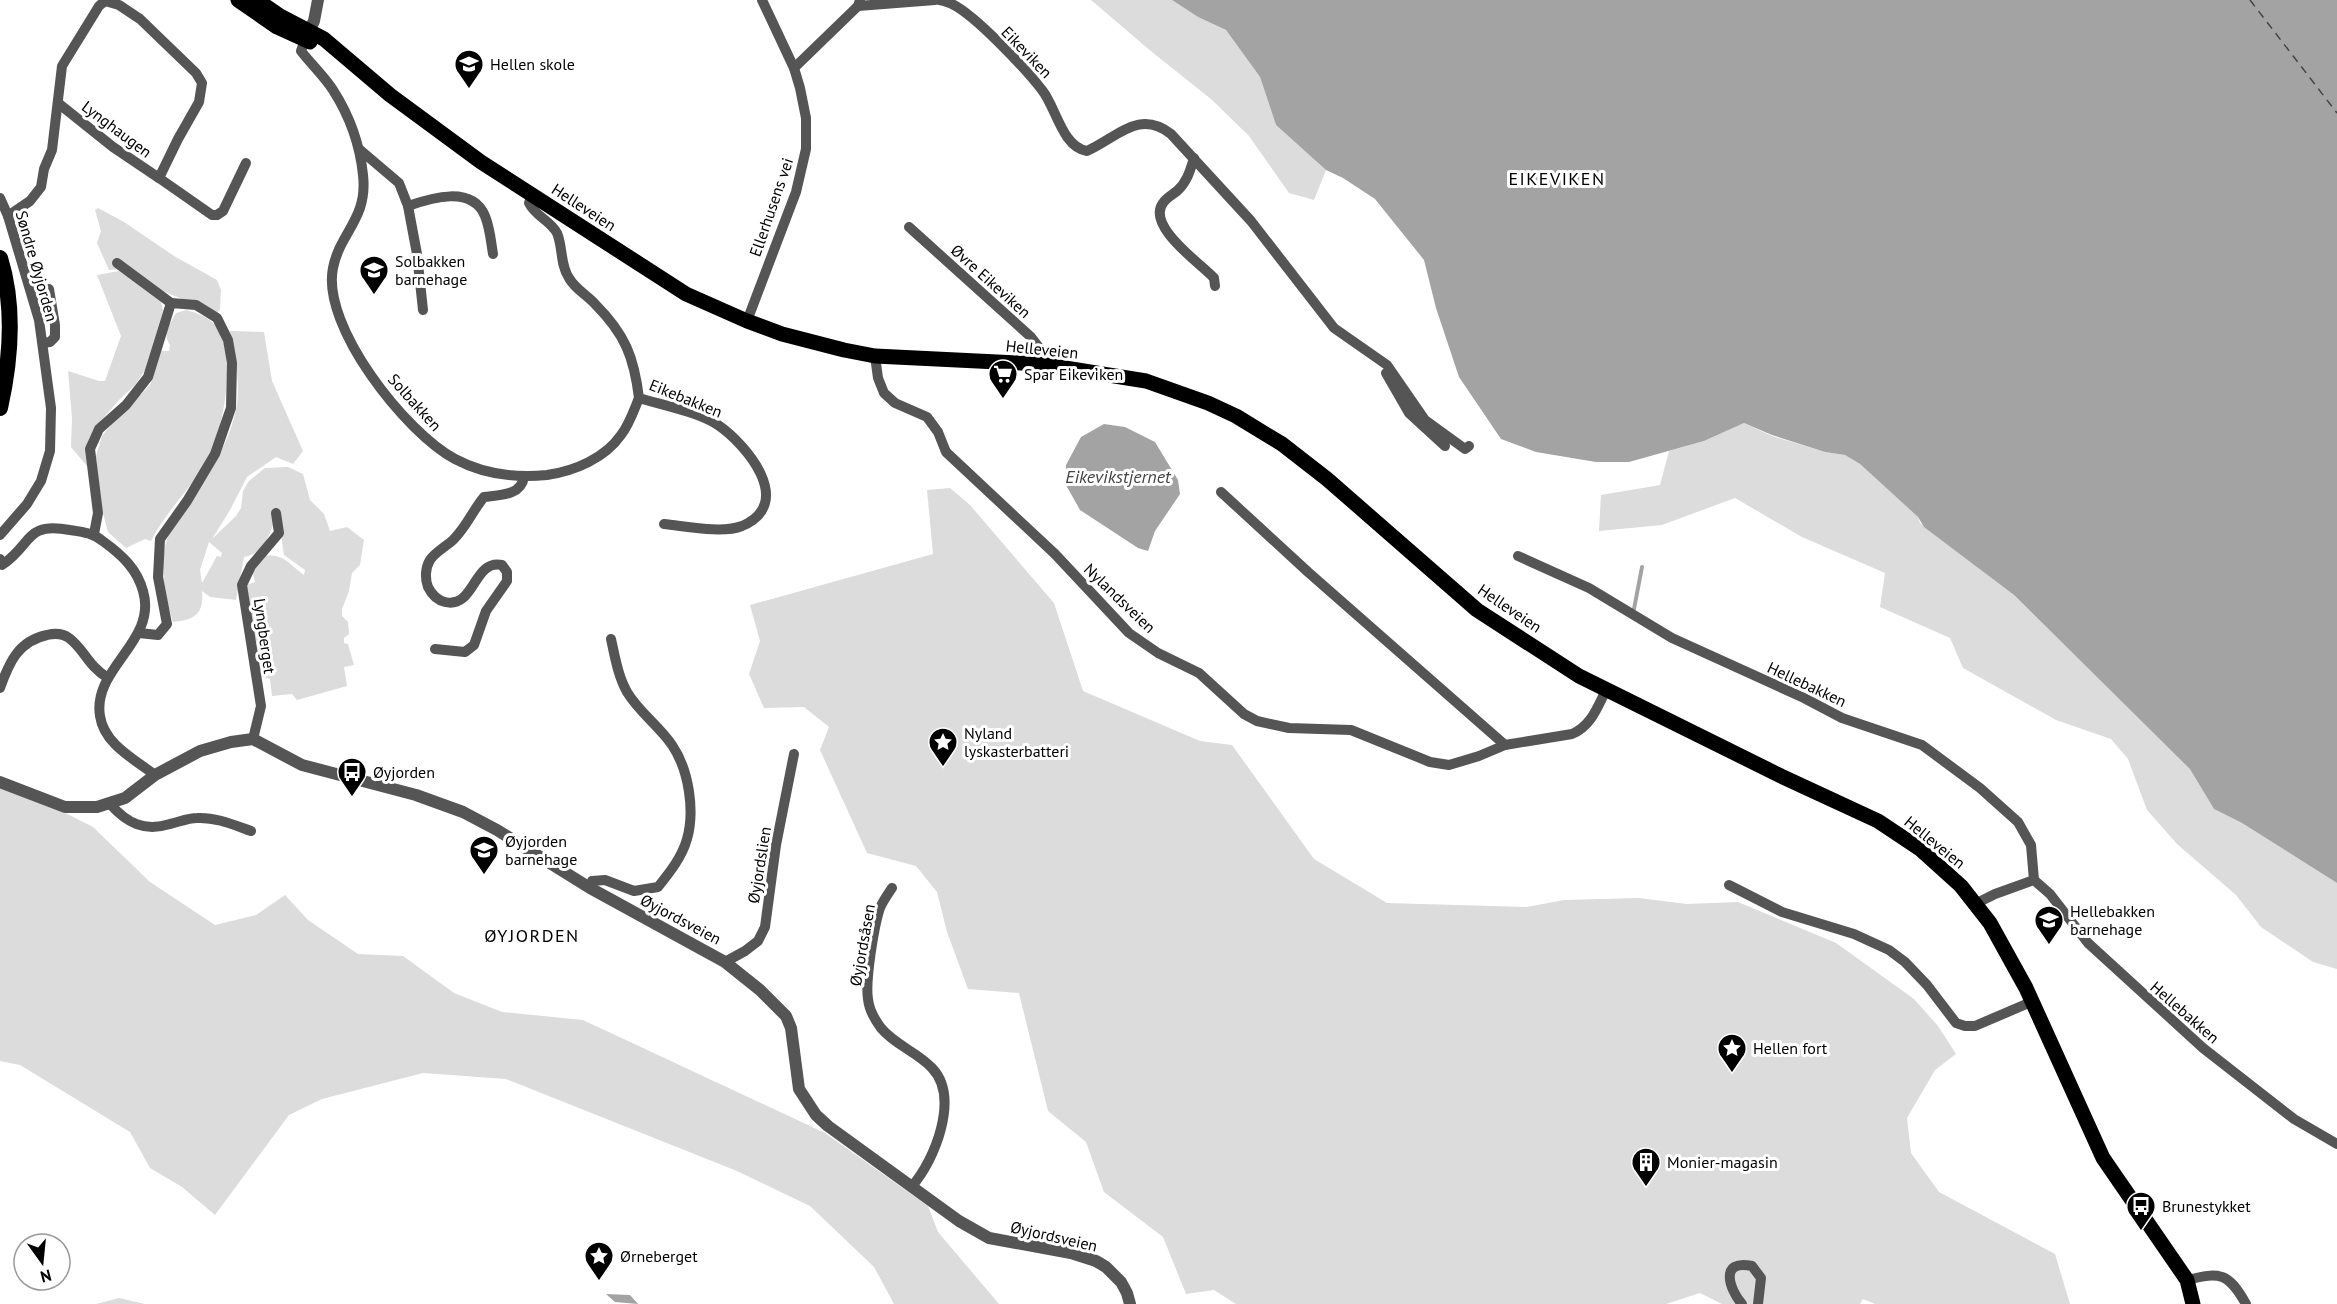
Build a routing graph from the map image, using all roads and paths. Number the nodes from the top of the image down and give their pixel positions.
1 (105, 0) edge
2 (238, 0) edge
3 (257, 0) edge
4 (318, 0) edge
5 (762, 0) edge
6 (937, 0) edge
7 (859, 3) edge
8 (307, 36) junction
9 (794, 68) junction
10 (58, 103) junction
11 (359, 149) junction
12 (1194, 158) junction
13 (246, 163) dead end
14 (159, 178) junction
15 (532, 195) junction
16 (0, 198) edge
17 (408, 206) junction
18 (8, 216) junction
19 (909, 227) dead end
20 (493, 254) dead end
21 (0, 258) edge
22 (117, 263) dead end
23 (1215, 286) dead end
24 (49, 289) dead end
25 (171, 303) junction
26 (423, 310) dead end
27 (747, 321) junction
28 (43, 343) junction
29 (875, 356) junction
30 (1040, 364) junction
31 (1387, 365) junction
32 (639, 398) junction
33 (0, 408) edge
34 (1445, 446) dead end
35 (1469, 446) dead end
36 (524, 477) junction
37 (1221, 492) dead end
38 (276, 513) dead end
39 (664, 524) dead end
40 (94, 534) junction
41 (0, 535) edge
42 (1518, 556) dead end
43 (0, 559) edge
44 (139, 633) junction
45 (611, 639) dead end
46 (435, 649) dead end
47 (108, 678) junction
48 (0, 688) edge
49 (1606, 690) junction
50 (253, 739) junction
51 (1505, 745) junction
52 (794, 754) dead end
53 (155, 775) junction
54 (0, 782) edge
55 (110, 804) junction
56 (251, 831) dead end
57 (2034, 880) junction
58 (1729, 885) dead end
59 (590, 888) junction
60 (892, 888) dead end
61 (1975, 904) junction
62 (725, 962) junction
63 (2031, 1002) junction
64 (2337, 1144) edge
65 (912, 1186) junction
66 (2187, 1280) junction
67 (1130, 1304) edge
68 (1743, 1304) edge
69 (1758, 1304) edge
70 (2193, 1304) edge
71 (2246, 1304) edge

1 - 10 street, Lynghaugen
1 - 14 street, Lynghaugen
2 - 8 main road, Helleveien
3 - 8 main road, Helleveien
4 - 8 street
5 - 9 street, Ellerhusens vei
6 - 7 street, Eikeviken
6 - 12 street, Eikeviken
7 - 9 street
8 - 11 street, Solbakken
8 - 15 main road, Helleveien
9 - 27 street, Ellerhusens vei
10 - 14 street, Lynghaugen
10 - 18 street, Lynghaugen
11 - 17 street, Solbakken
11 - 36 street, Solbakken
12 - 23 street
12 - 31 street, Eikeviken
13 - 14 street, Lynghaugen
15 - 27 main road, Helleveien
15 - 32 street, Eikebakken
16 - 18 street, Søndre Øyjorden
17 - 20 street
17 - 26 street, Solbakken
18 - 28 street, Søndre Øyjorden
19 - 30 street, Øvre Eikeviken
21 - 33 highway
22 - 25 street
24 - 28 street, Søndre Øyjorden
25 - 40 street
25 - 44 street
27 - 29 main road, Helleveien
28 - 41 street, Søndre Øyjorden
29 - 30 main road, Helleveien
29 - 51 street, Nylandsveien
30 - 49 main road, Helleveien
31 - 34 street
31 - 35 street, Eikeviken
32 - 36 street, Solbakken
32 - 39 street, Eikebakken
36 - 46 street
37 - 51 street
38 - 50 street, Lyngberget
40 - 43 street
40 - 44 street
42 - 57 street, Hellebakken
44 - 47 street
45 - 59 street
47 - 48 street
47 - 53 street
49 - 51 street, Nylandsveien
49 - 61 main road, Helleveien
50 - 53 street
50 - 59 street, Øyjordsveien
52 - 62 street, Øyjordslien
53 - 55 street
54 - 55 street
55 - 56 street
57 - 61 street
57 - 64 street, Hellebakken
58 - 63 street
59 - 62 street, Øyjordsveien
60 - 65 street, Øyjordsåsen
61 - 63 main road, Helleveien
62 - 65 street, Øyjordsveien
63 - 66 main road, Helleveien
65 - 67 street, Øyjordsveien
66 - 70 main road, Helleveien
66 - 71 street
68 - 69 street

